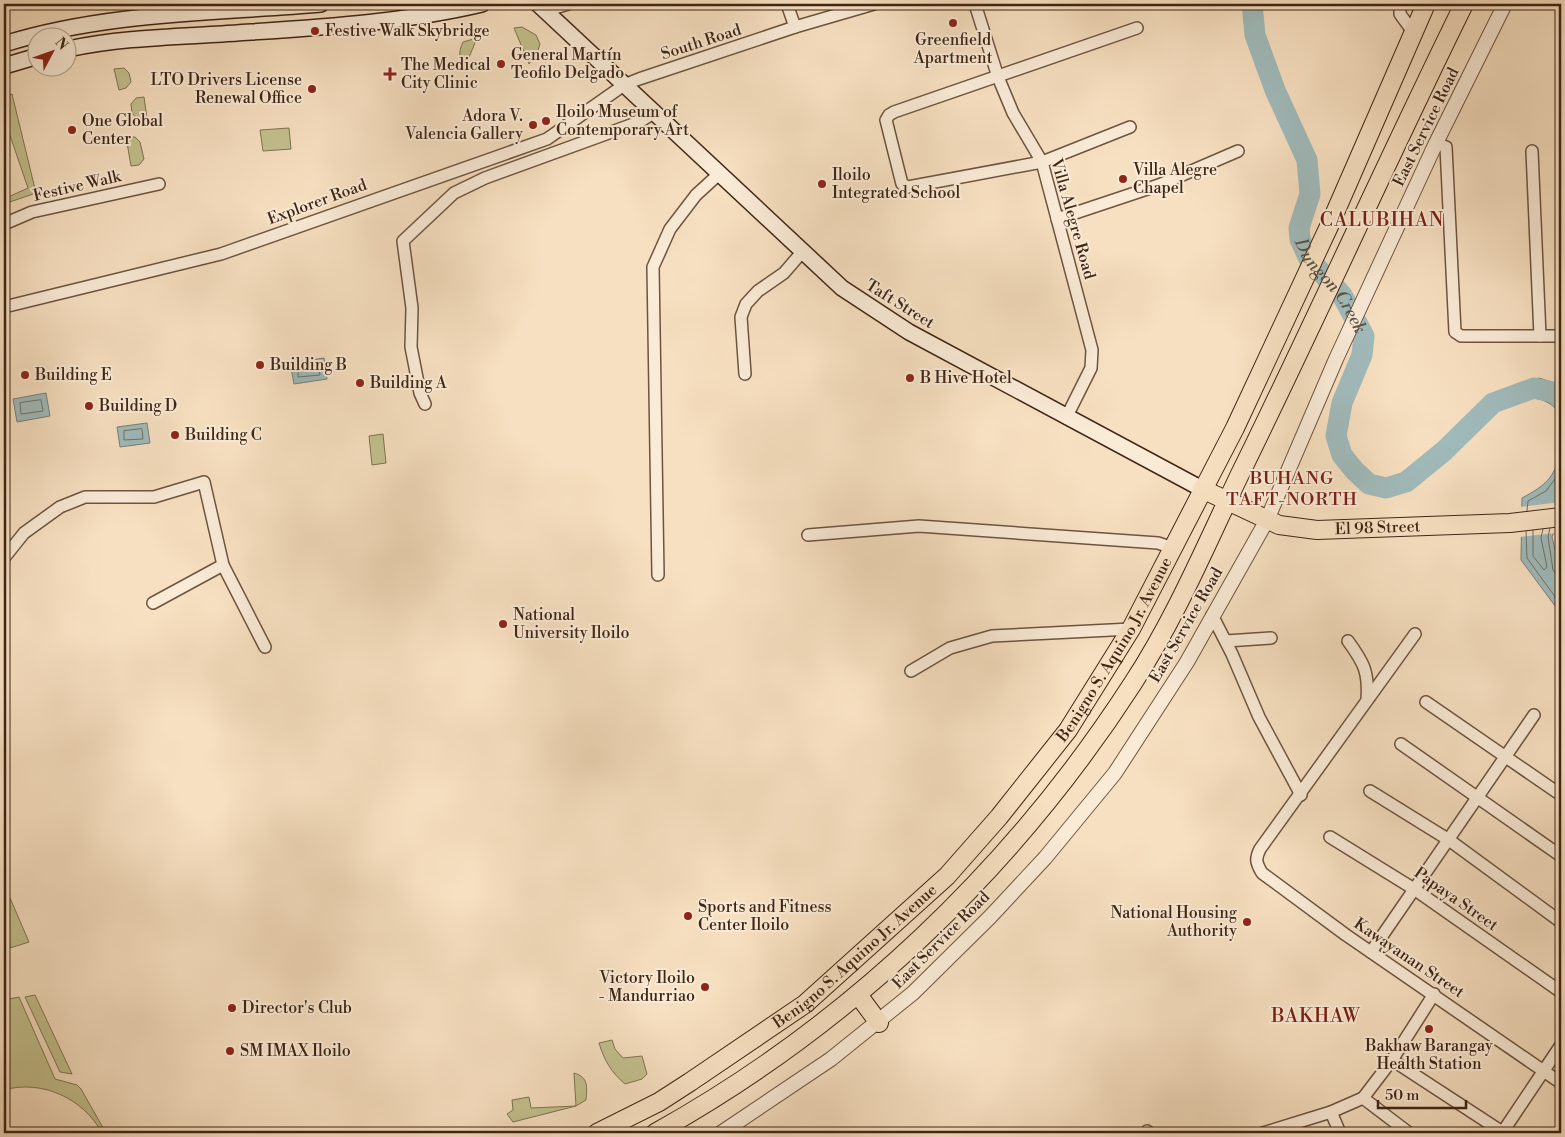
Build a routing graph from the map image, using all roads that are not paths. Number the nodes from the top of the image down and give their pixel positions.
1 (321, 4) edge
2 (482, 4) edge
3 (568, 4) edge
4 (787, 4) edge
5 (874, 4) edge
6 (975, 4) edge
7 (1400, 4) edge
8 (1426, 4) edge
9 (1464, 4) edge
10 (1505, 4) edge
11 (541, 7) edge
12 (450, 8) edge
13 (795, 27) junction
14 (1137, 28) dead end
15 (1412, 32) junction
16 (4, 44) edge
17 (78, 47) edge
18 (28, 59) edge
19 (4, 66) edge
20 (998, 77) junction
21 (624, 86) junction
22 (654, 112) junction
23 (1130, 127) dead end
24 (1366, 139) junction
25 (1436, 143) junction
26 (1238, 151) dead end
27 (1532, 151) dead end
28 (1391, 152) junction
29 (1042, 162) junction
30 (720, 173) junction
31 (159, 184) dead end
32 (1057, 219) junction
33 (4, 224) edge
34 (803, 251) junction
35 (4, 307) edge
36 (1540, 336) junction
37 (1561, 336) edge
38 (745, 374) dead end
39 (425, 404) dead end
40 (1066, 418) junction
41 (1202, 489) junction
42 (1227, 502) junction
43 (1561, 517) edge
44 (1267, 520) junction
45 (808, 536) dead end
46 (1173, 548) junction
47 (4, 558) edge
48 (223, 565) junction
49 (658, 575) dead end
50 (153, 603) dead end
51 (1212, 615) junction
52 (1130, 629) junction
53 (1415, 634) dead end
54 (1271, 638) dead end
55 (1226, 641) junction
56 (1348, 641) dead end
57 (265, 647) dead end
58 (911, 671) dead end
59 (1366, 700) junction
60 (1426, 702) dead end
61 (1534, 715) dead end
62 (1401, 744) dead end
63 (1506, 757) junction
64 (1370, 791) dead end
65 (1301, 794) junction
66 (1561, 794) edge
67 (1478, 798) junction
68 (1330, 837) dead end
69 (1449, 840) junction
70 (972, 848) junction
71 (1561, 856) edge
72 (992, 867) junction
73 (1414, 889) junction
74 (1561, 922) edge
75 (1371, 952) junction
76 (1561, 992) edge
77 (1434, 994) junction
78 (858, 996) junction
79 (879, 1023) junction
80 (1561, 1046) edge
81 (1392, 1060) junction
82 (1544, 1070) junction
83 (1561, 1083) edge
84 (1363, 1098) junction
85 (1331, 1112) junction
86 (597, 1133) edge
87 (655, 1133) edge
88 (721, 1133) edge
89 (1263, 1133) edge
90 (1340, 1133) edge
91 (1409, 1133) edge
92 (1503, 1133) edge

1 - 16 main road
2 - 12 main road
3 - 11 street
4 - 13 street
5 - 13 street, South Road
6 - 20 street, Villa Alegre Road
7 - 15 street
8 - 15 main road, Benigno S. Aquino Jr. Avenue
9 - 28 main road, Benigno S. Aquino Jr. Avenue
10 - 25 street, East Service Road
11 - 21 main road, Taft Street
12 - 17 main road
13 - 21 street, South Road
14 - 20 street
15 - 24 main road, Benigno S. Aquino Jr. Avenue
18 - 19 main road
20 - 29 street, Villa Alegre Road
20 - 29 street
21 - 22 main road, Taft Street
21 - 35 street, Explorer Road
22 - 30 main road, Taft Street
22 - 39 street
23 - 29 street
24 - 28 main road
24 - 41 main road, Benigno S. Aquino Jr. Avenue
25 - 36 street
25 - 44 street, East Service Road
26 - 32 street
27 - 36 street
28 - 42 main road, Benigno S. Aquino Jr. Avenue
29 - 32 street, Villa Alegre Road
30 - 34 main road, Taft Street
30 - 49 street
31 - 33 street, Festive Walk
32 - 40 street, Villa Alegre Road
34 - 38 street
34 - 40 main road, Taft Street
36 - 37 street
40 - 41 main road, Taft Street
41 - 42 main road, El 98 Street
41 - 46 main road, Benigno S. Aquino Jr. Avenue
42 - 44 main road, El 98 Street
42 - 72 main road, Benigno S. Aquino Jr. Avenue
43 - 44 main road, El 98 Street
44 - 51 street, East Service Road
45 - 46 street
46 - 52 main road, Benigno S. Aquino Jr. Avenue
47 - 48 street
48 - 50 street
48 - 57 street
51 - 55 street
51 - 79 street, East Service Road
52 - 58 street
52 - 70 main road, Benigno S. Aquino Jr. Avenue
53 - 59 street
54 - 55 street
55 - 65 street
56 - 59 street
59 - 65 street
60 - 63 street
61 - 63 street
62 - 67 street
63 - 66 street
63 - 67 street
64 - 69 street
65 - 75 street, Kawayanan Street
67 - 69 street
67 - 71 street
68 - 73 street, Papaya Street
69 - 73 street
69 - 74 street
70 - 72 main road
70 - 86 main road, Benigno S. Aquino Jr. Avenue
72 - 78 main road, Benigno S. Aquino Jr. Avenue
73 - 75 street
73 - 76 street, Papaya Street
75 - 77 street, Kawayanan Street
77 - 81 street
77 - 82 street, Kawayanan Street
78 - 79 main road
78 - 87 main road, Benigno S. Aquino Jr. Avenue
79 - 88 street, East Service Road
80 - 82 street
81 - 84 street
81 - 92 street
82 - 83 street, Kawayanan Street
82 - 92 street
84 - 85 street
84 - 91 street
85 - 89 street
85 - 90 street

